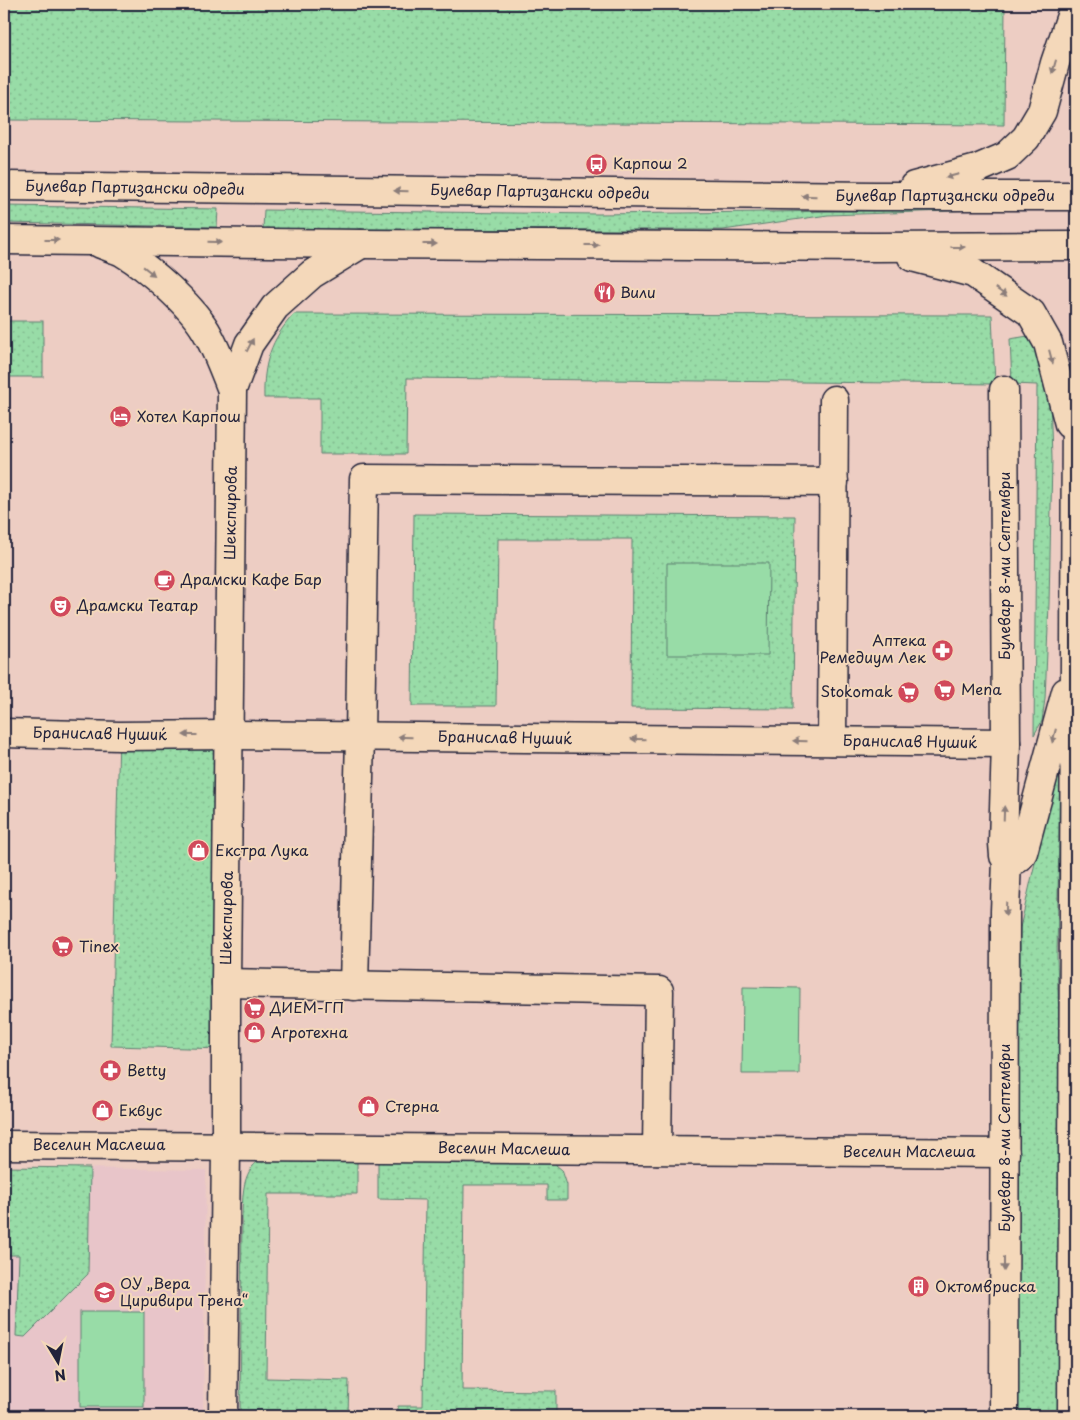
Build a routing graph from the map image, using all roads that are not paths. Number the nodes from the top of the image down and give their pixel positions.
1 (1075, 4) edge
2 (4, 186) edge
3 (875, 196) junction
4 (1076, 196) edge
5 (4, 240) edge
6 (91, 240) junction
7 (361, 244) junction
8 (1076, 246) edge
9 (874, 247) junction
10 (232, 390) junction
11 (1004, 390) dead end
12 (1076, 396) edge
13 (834, 400) dead end
14 (1075, 446) edge
15 (834, 482) junction
16 (1076, 655) edge
17 (4, 733) edge
18 (229, 735) junction
19 (360, 736) junction
20 (832, 741) junction
21 (1006, 743) junction
22 (1007, 860) junction
23 (226, 984) junction
24 (354, 986) junction
25 (4, 1145) edge
26 (226, 1146) junction
27 (657, 1150) junction
28 (1005, 1153) junction
29 (223, 1416) edge
30 (1004, 1416) edge
31 (1072, 1416) edge

1 -> 3 street
3 -> 2 street, Булевар Партизански одреди
3 - 4 street, Булевар Партизански одреди
5 -> 6 street
6 -> 7 street
6 -> 10 street, Шекспирова
7 -> 9 street
10 -> 7 street, Шекспирова
9 -> 8 street
9 -> 14 street
10 - 18 street, Шекспирова
11 - 21 street, Булевар 8-ми Септември
12 - 14 street
13 - 15 street
14 - 16 street
15 - 19 street
15 - 20 street
16 -> 22 street
16 - 31 street
18 -> 17 street, Бранислав Нушиќ
18 - 19 street, Бранислав Нушиќ
18 - 23 street, Шекспирова
20 -> 19 street, Бранислав Нушиќ
19 - 24 street
20 - 21 street, Бранислав Нушиќ
22 -> 21 street, Булевар 8-ми Септември
22 -> 28 street, Булевар 8-ми Септември
23 - 24 street
23 - 26 street, Шекспирова
24 - 27 street
25 - 26 street, Веселин Маслеша
26 - 27 street, Веселин Маслеша
26 - 29 street, Шекспирова
27 - 28 street, Веселин Маслеша
28 -> 30 street, Булевар 8-ми Септември

